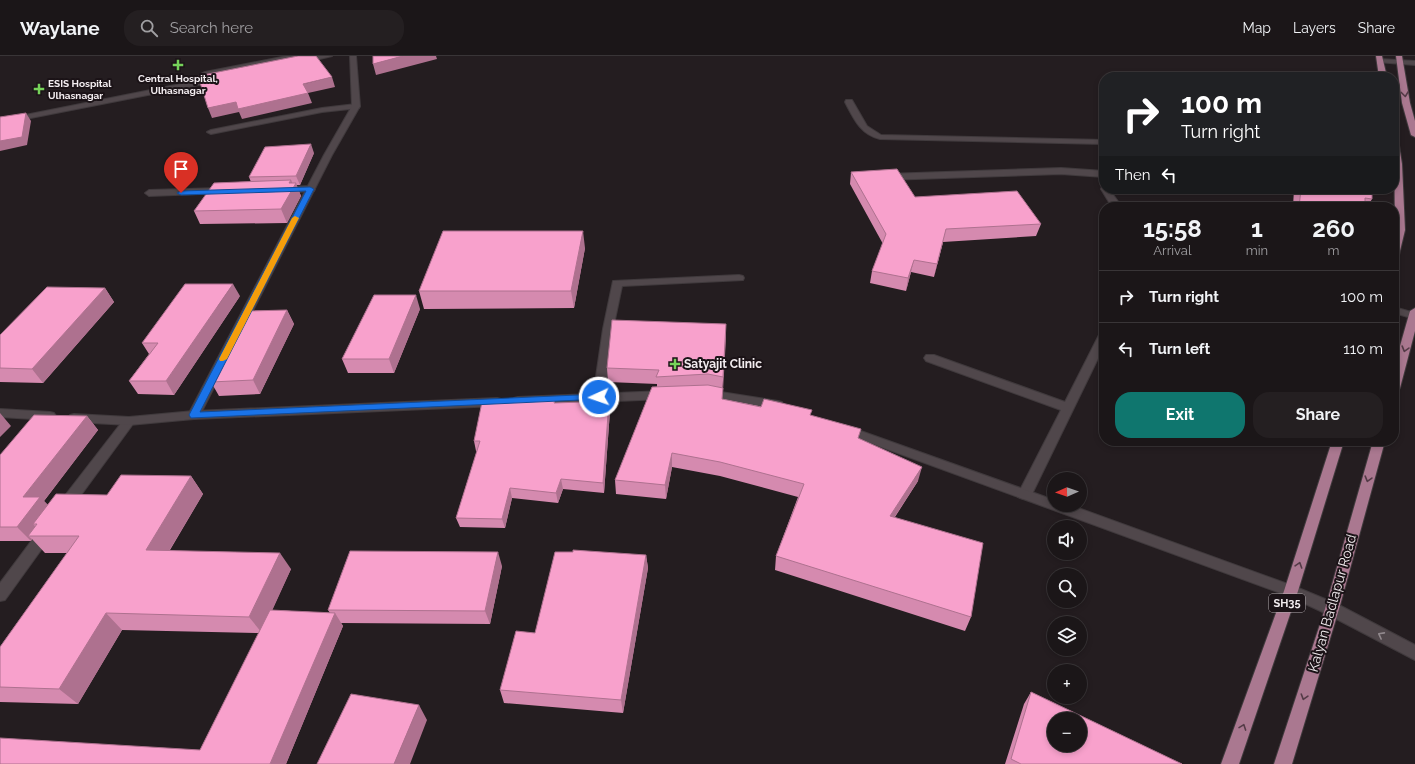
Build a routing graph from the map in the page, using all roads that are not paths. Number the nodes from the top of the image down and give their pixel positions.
1 (297, 56) edge
2 (329, 56) edge
3 (353, 56) edge
4 (1379, 58) edge
5 (1400, 59) edge
6 (1415, 63) edge
7 (1382, 72) edge
8 (849, 102) dead end
9 (356, 106) junction
10 (0, 115) edge
11 (0, 122) edge
12 (211, 132) dead end
13 (1415, 135) edge
14 (1099, 142) edge
15 (1099, 174) edge
16 (876, 178) edge
17 (310, 189) junction
18 (275, 190) edge
19 (236, 191) edge
20 (149, 194) dead end
21 (1399, 194) edge
22 (1399, 234) edge
23 (738, 278) dead end
24 (1399, 311) edge
25 (1415, 314) edge
26 (1099, 345) edge
27 (930, 358) dead end
28 (1399, 370) edge
29 (677, 394) edge
30 (692, 394) edge
31 (599, 397) junction
32 (787, 408) edge
33 (1068, 408) junction
34 (0, 413) edge
35 (194, 415) junction
36 (129, 421) junction
37 (832, 424) edge
38 (1336, 446) edge
39 (1378, 446) edge
40 (1025, 494) junction
41 (1047, 502) edge
42 (1073, 512) edge
43 (1291, 591) junction
44 (0, 594) edge
45 (1332, 609) junction
46 (1415, 653) edge
47 (1230, 764) edge
48 (1283, 764) edge

1 - 10 street
2 - 11 street
3 - 9 street
4 - 5 street
4 - 7 main road
5 - 6 street
5 -> 13 main road
8 - 14 street
9 - 12 street
9 - 17 street
15 - 16 street
17 - 18 street
17 - 35 street
19 - 20 street
21 - 22 main road
23 - 31 street
24 - 25 street
25 -> 28 main road
26 - 33 street
27 - 33 street
29 - 31 street
30 - 32 street
31 - 35 street
33 - 40 street
34 - 36 street
35 - 36 street
36 - 44 street
37 - 40 street
43 -> 38 main road, SH35
39 -> 45 main road, Kalyan Badlapur Road
40 - 41 street
42 - 43 street
43 - 45 street
47 -> 43 main road, SH35
46 -> 45 street
45 -> 48 main road, Kalyan Badlapur Road

